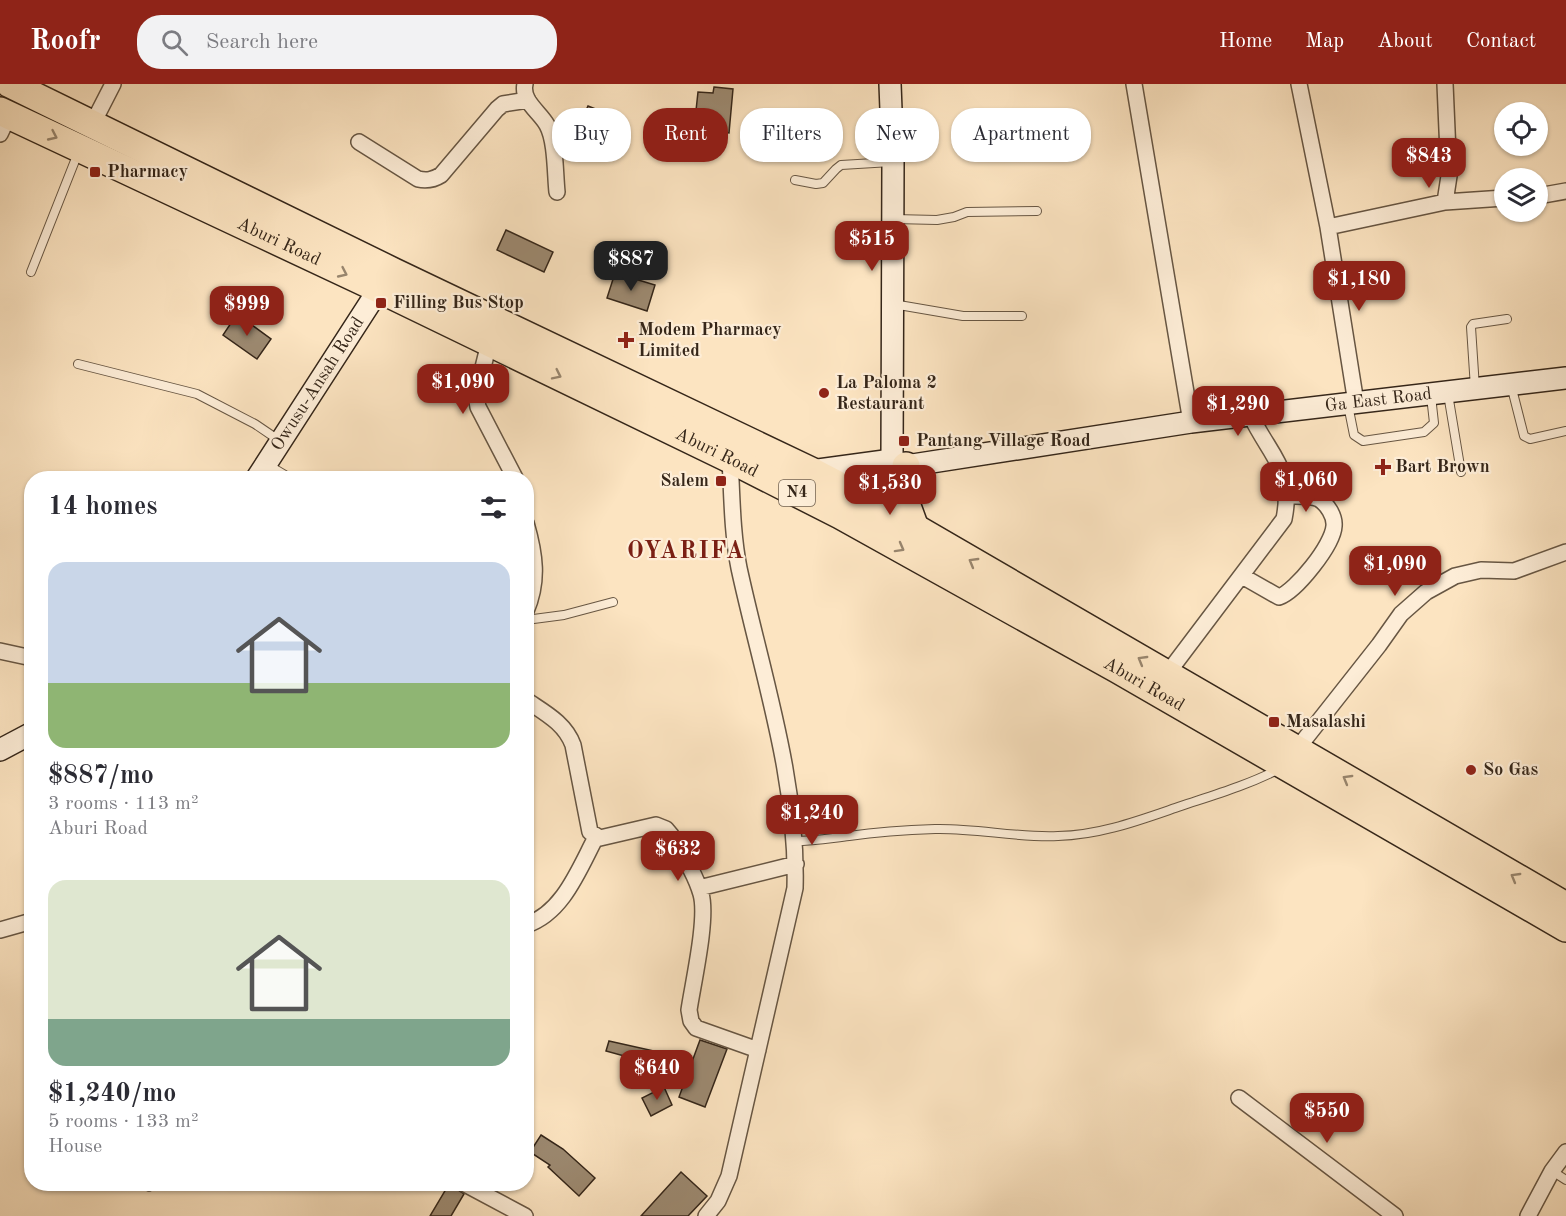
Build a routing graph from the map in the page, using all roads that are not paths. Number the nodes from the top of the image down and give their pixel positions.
1 (9, 84) edge
2 (113, 84) edge
3 (525, 84) edge
4 (890, 84) edge
5 (1134, 84) edge
6 (1299, 84) edge
7 (1445, 84) edge
8 (528, 100) junction
9 (891, 108) edge
10 (3, 120) edge
11 (86, 137) junction
12 (359, 142) dead end
13 (893, 162) joint
14 (795, 180) dead end
15 (1566, 191) edge
16 (557, 192) dead end
17 (1548, 194) edge
18 (1494, 199) edge
19 (1445, 202) junction
20 (1037, 211) dead end
21 (892, 219) junction
22 (1328, 227) junction
23 (31, 272) dead end
24 (378, 290) junction
25 (892, 303) junction
26 (1022, 316) dead end
27 (1507, 319) dead end
28 (489, 343) junction
29 (78, 364) dead end
30 (1566, 378) edge
31 (1511, 385) junction
32 (1475, 389) junction
33 (1439, 394) junction
34 (1352, 403) junction
35 (1251, 416) junction
36 (1191, 422) junction
37 (1566, 431) edge
38 (281, 442) junction
39 (730, 459) junction
40 (897, 469) junction
41 (262, 471) edge
42 (511, 471) edge
43 (811, 471) junction
44 (1461, 472) dead end
45 (1287, 496) junction
46 (874, 504) junction
47 (840, 515) junction
48 (915, 528) junction
49 (1566, 552) edge
50 (534, 557) edge
51 (1242, 576) junction
52 (534, 588) edge
53 (613, 602) dead end
54 (534, 619) edge
55 (0, 651) edge
56 (24, 656) edge
57 (1167, 674) junction
58 (534, 705) edge
59 (24, 737) edge
60 (0, 750) edge
61 (1291, 757) junction
62 (596, 837) junction
63 (795, 841) junction
64 (796, 864) junction
65 (699, 888) junction
66 (1566, 906) edge
67 (24, 923) edge
68 (534, 923) edge
69 (1566, 928) edge
70 (0, 930) edge
71 (759, 1050) junction
72 (1239, 1098) dead end
73 (1566, 1152) edge
74 (1552, 1171) junction
75 (1566, 1180) edge
76 (478, 1191) edge
77 (525, 1216) edge
78 (706, 1216) edge
79 (1395, 1216) edge
80 (1528, 1216) edge

1 - 11 highway, Aburi Road / N4
2 - 11 street
3 - 8 street
4 - 9 street
5 - 36 street
6 - 22 street
7 - 19 street
8 - 12 street
8 - 16 street
10 -> 11 highway, Aburi Road / N4
11 - 23 lane
11 -> 24 highway, Aburi Road / N4
11 - 43 highway, Aburi Road / N4
13 - 14 lane
13 - 21 street
15 - 17 street
18 - 19 street
19 - 22 street
20 - 21 lane
21 - 25 street
22 - 34 street
24 - 28 highway, Aburi Road / N4
24 - 38 street, Owusu-Ansah Road
25 - 26 lane
25 - 40 street
27 - 32 lane
28 -> 39 highway, Aburi Road / N4
28 - 42 street
29 - 38 lane
30 - 31 street, Ga East Road
31 - 32 street, Ga East Road
31 - 37 lane
32 - 33 street, Ga East Road
33 - 34 street, Ga East Road
33 - 34 lane
33 - 44 lane
34 - 35 street, Ga East Road
35 - 36 street, Ga East Road
35 - 45 street
36 - 40 street, Ga East Road
38 - 41 street, Owusu-Ansah Road
39 - 47 highway, Aburi Road / N4
39 - 63 street
40 - 43 street, Ga East Road
40 - 46 street
40 - 48 highway
43 - 46 highway, Aburi Road / N4
45 - 51 street
45 - 51 street
46 - 47 street
46 - 48 highway, Aburi Road / N4
47 -> 61 highway, Aburi Road / N4
57 -> 48 highway, Aburi Road / N4
49 - 61 street
50 - 52 street
51 - 57 street
53 - 54 lane
55 - 56 street
57 - 61 highway, Aburi Road / N4
58 - 62 street
59 - 60 street
61 - 63 lane
66 -> 61 highway, Aburi Road / N4
61 - 69 highway, Aburi Road / N4
62 - 65 street
62 - 68 street
63 - 64 street
64 - 65 street
64 - 71 street
65 - 71 street
67 - 70 street
71 - 78 street
72 - 79 street
73 - 74 street
74 - 75 lane
74 - 80 street
76 - 77 street

